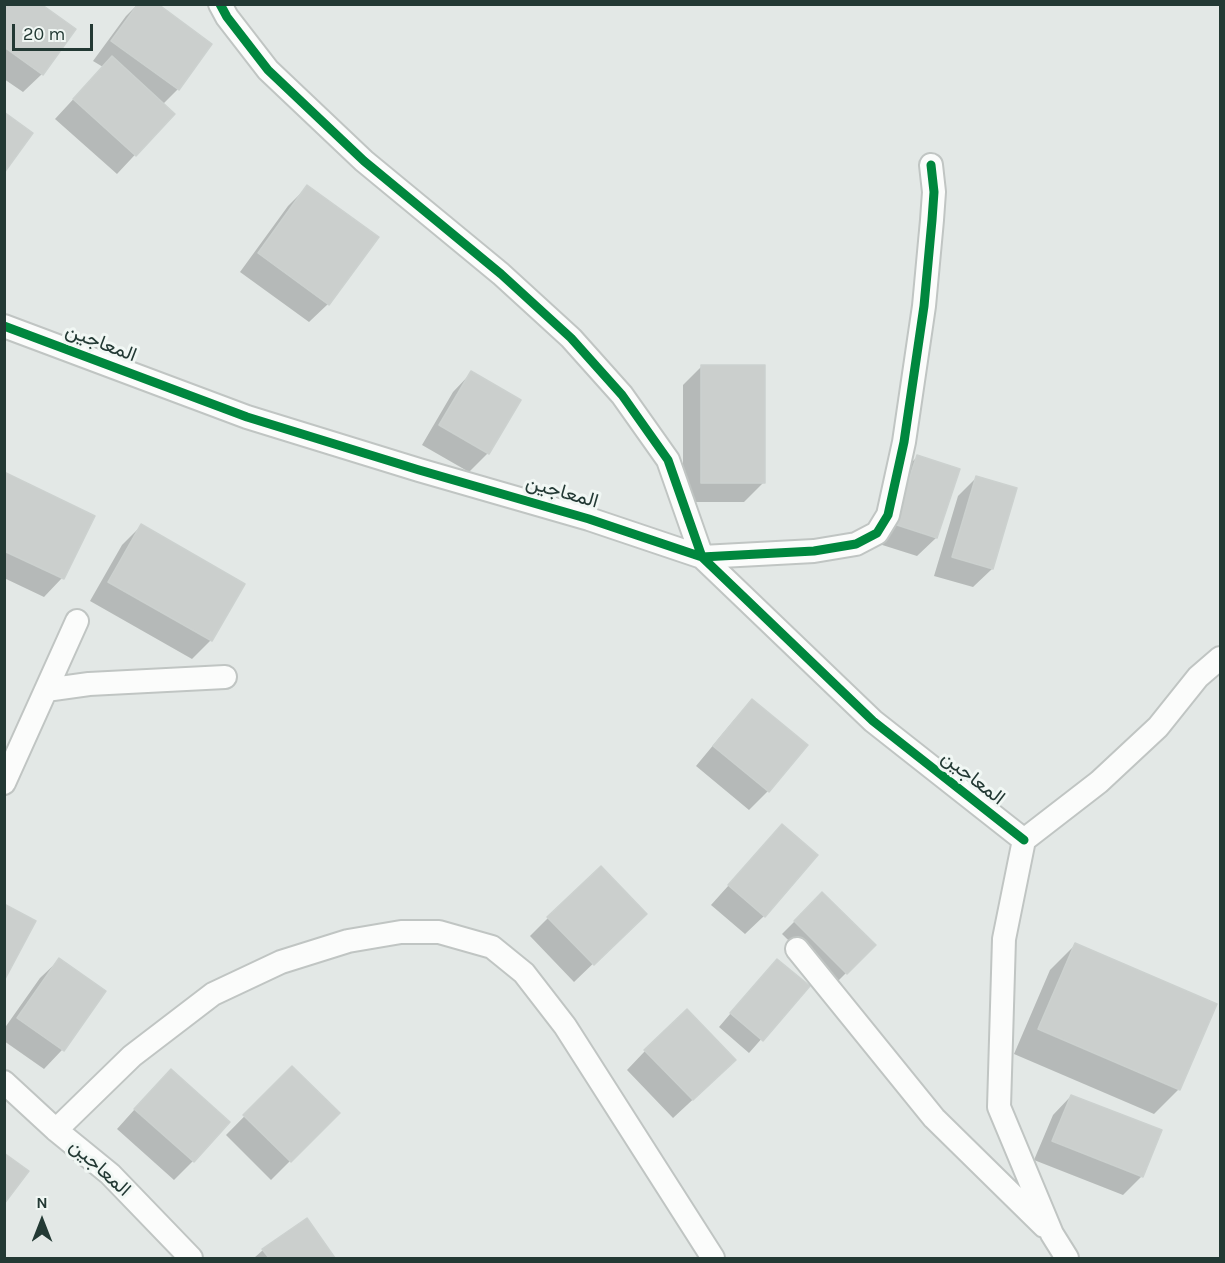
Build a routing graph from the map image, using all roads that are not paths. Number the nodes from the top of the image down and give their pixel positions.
1 (220, 4) edge
2 (931, 165) dead end
3 (4, 326) edge
4 (702, 557) junction
5 (77, 621) dead end
6 (1221, 658) edge
7 (225, 677) dead end
8 (46, 690) junction
9 (4, 783) edge
10 (1024, 840) junction
11 (796, 949) dead end
12 (4, 1082) edge
13 (56, 1130) junction
14 (1052, 1234) junction
15 (191, 1258) edge
16 (713, 1258) edge
17 (1067, 1258) edge

1 - 4 street
2 - 4 street
3 - 4 street, المعاجين
4 - 10 street, المعاجين
5 - 8 street
6 - 10 street
7 - 8 street
8 - 9 street
10 - 14 street
11 - 14 street
12 - 13 street, المعاجين
13 - 15 street, المعاجين
13 - 16 street
14 - 17 street

